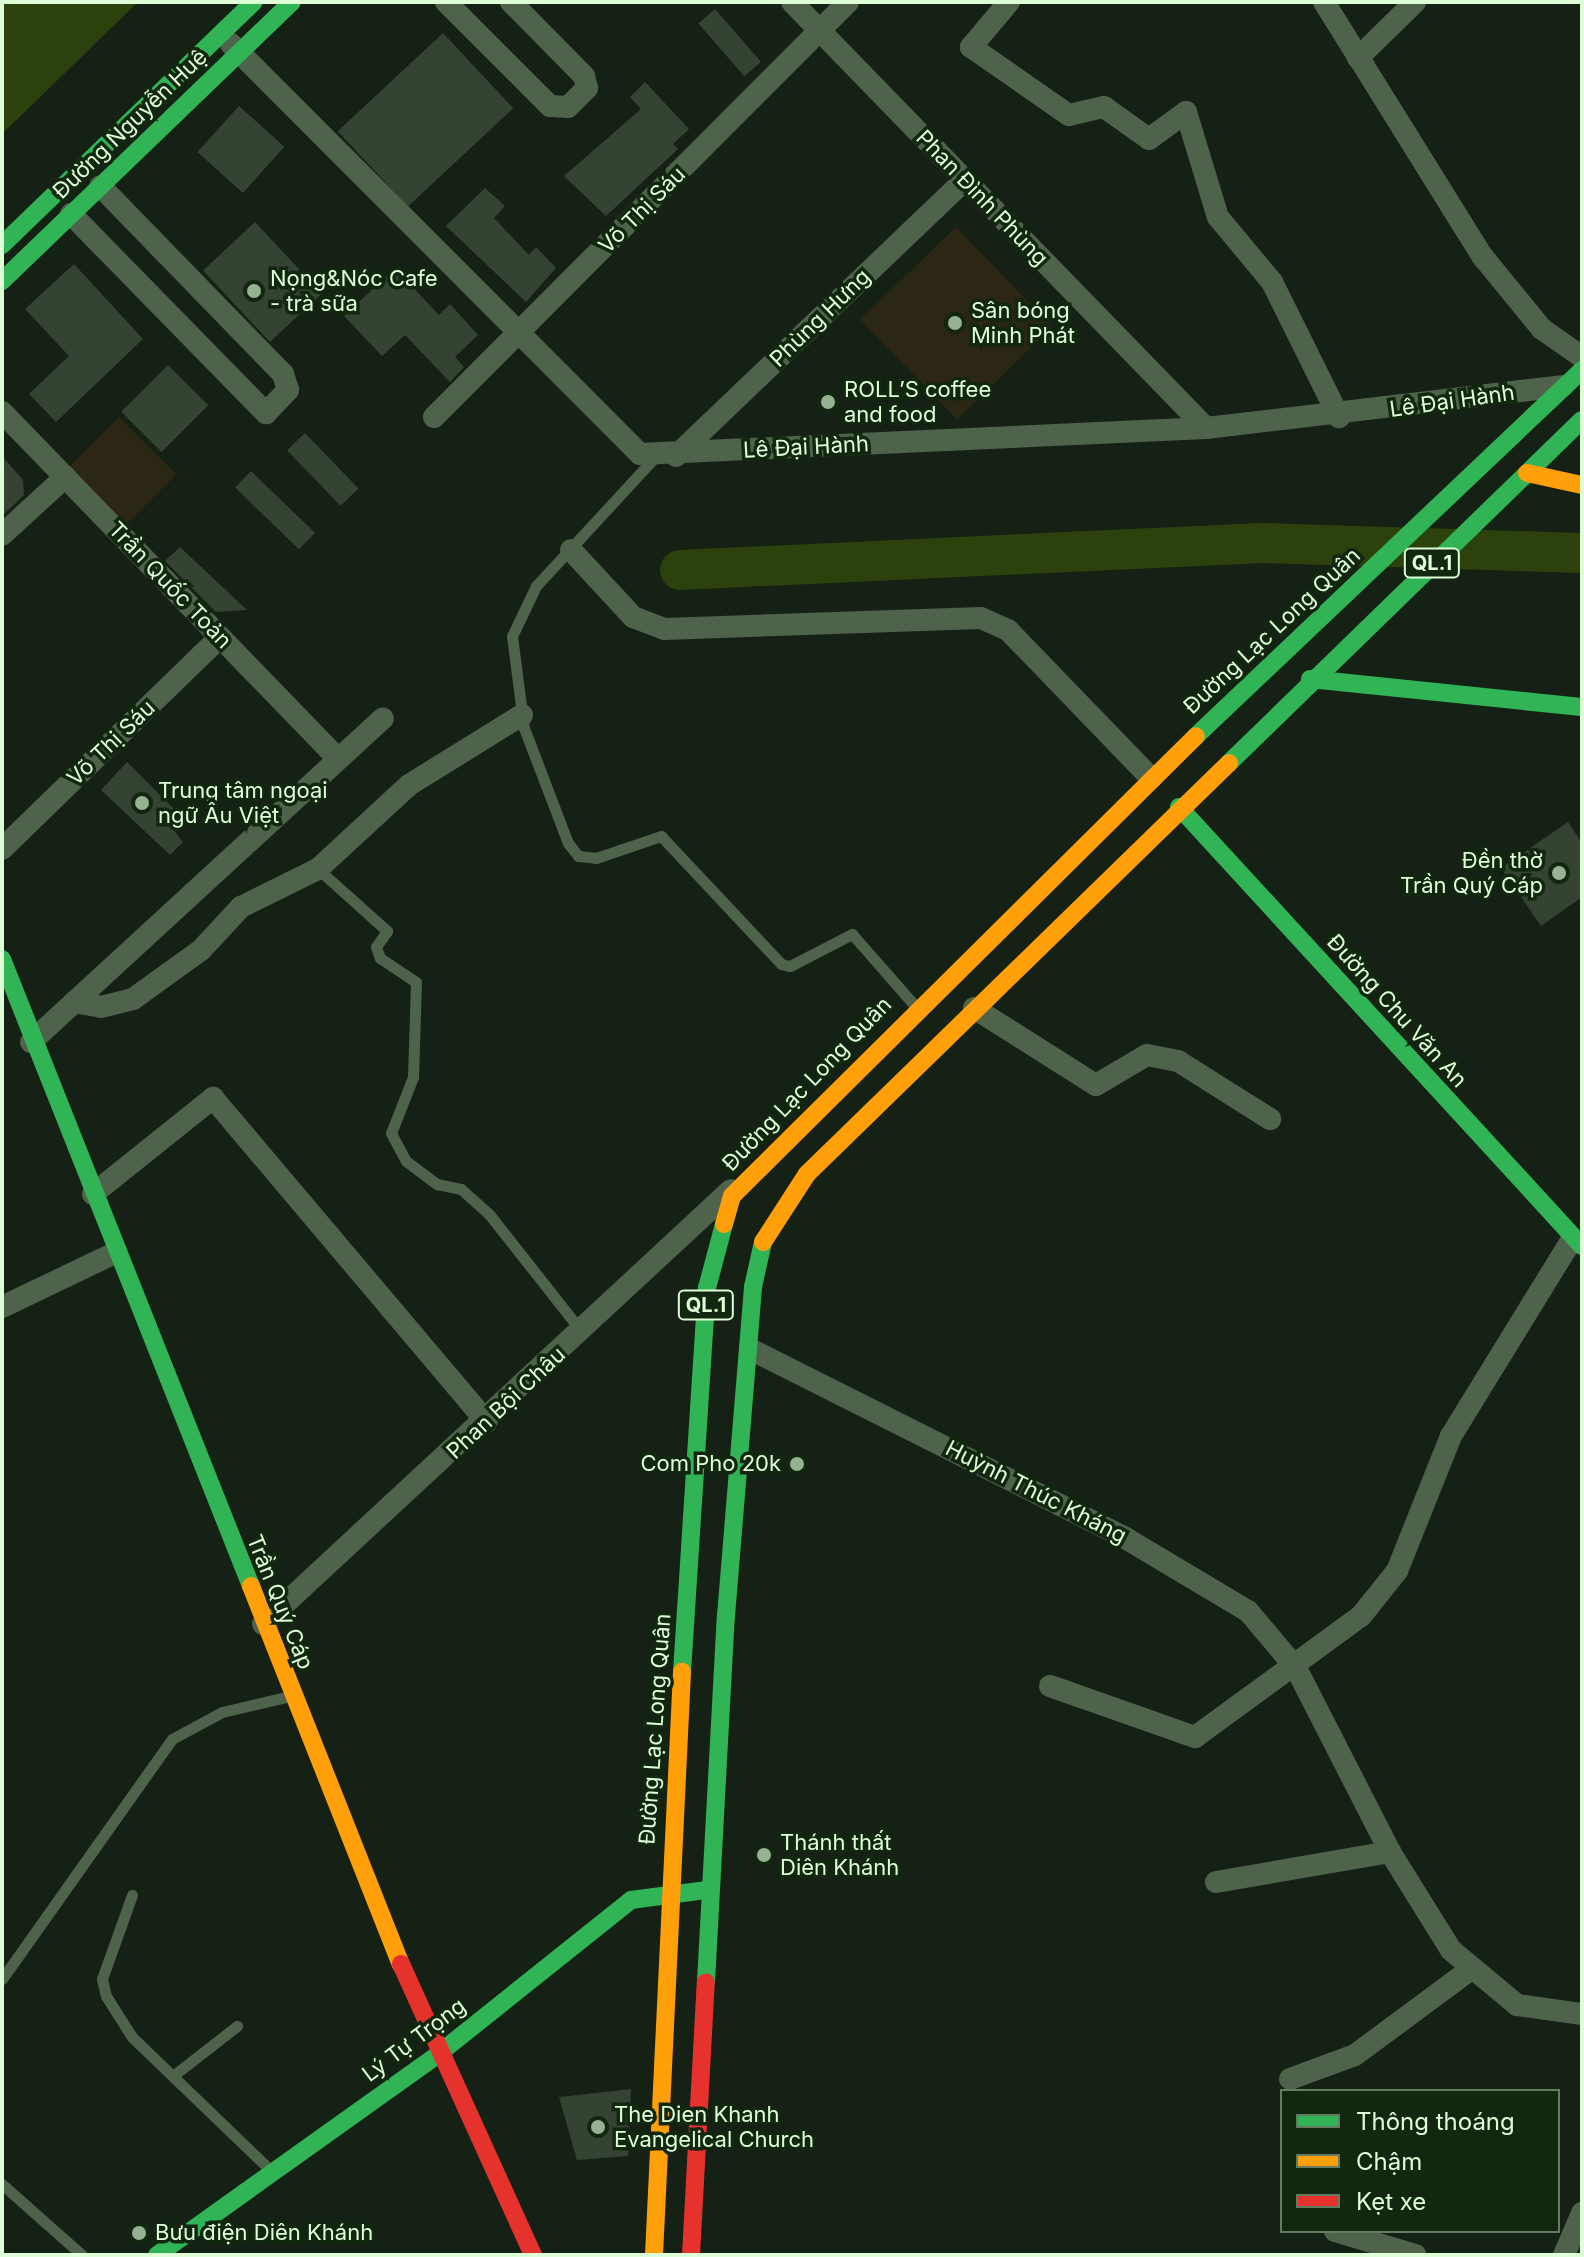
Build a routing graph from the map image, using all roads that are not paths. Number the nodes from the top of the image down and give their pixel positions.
1 (254, 2) edge
2 (292, 2) edge
3 (446, 2) edge
4 (511, 2) edge
5 (792, 2) edge
6 (848, 2) edge
7 (1009, 2) edge
8 (1324, 2) edge
9 (1415, 2) edge
10 (822, 33) junction
11 (221, 34) junction
12 (240, 52) junction
13 (1358, 58) junction
14 (964, 181) junction
15 (100, 186) junction
16 (71, 214) junction
17 (2, 245) edge
18 (2, 281) edge
19 (517, 334) junction
20 (1582, 357) edge
21 (1582, 370) edge
22 (1564, 386) junction
23 (2, 412) edge
24 (434, 417) dead end
25 (1339, 417) junction
26 (1582, 420) edge
27 (1206, 428) junction
28 (666, 456) junction
29 (1527, 473) junction
30 (65, 477) junction
31 (1582, 485) edge
32 (2, 535) edge
33 (571, 550) junction
34 (220, 637) junction
35 (1310, 679) junction
36 (1582, 707) edge
37 (522, 715) junction
38 (383, 718) dead end
39 (338, 759) junction
40 (1151, 778) junction
41 (1179, 807) junction
42 (2, 849) edge
43 (318, 869) junction
44 (2, 959) edge
45 (74, 1002) junction
46 (916, 1007) junction
47 (974, 1008) junction
48 (31, 1042) junction
49 (1270, 1119) dead end
50 (745, 1177) junction
51 (93, 1194) junction
52 (1577, 1243) edge
53 (117, 1252) junction
54 (2, 1307) edge
55 (582, 1333) junction
56 (750, 1349) junction
57 (487, 1422) junction
58 (263, 1624) junction
59 (1296, 1668) junction
60 (1050, 1686) dead end
61 (291, 1696) junction
62 (1390, 1852) junction
63 (1216, 1882) dead end
64 (668, 1890) junction
65 (707, 1890) junction
66 (132, 1895) dead end
67 (1470, 1970) junction
68 (2, 1979) edge
69 (1582, 2014) edge
70 (237, 2026) dead end
71 (437, 2055) junction
72 (174, 2075) junction
73 (1290, 2079) dead end
74 (272, 2173) junction
75 (2, 2184) edge
76 (1582, 2213) edge
77 (1341, 2233) edge
78 (1404, 2253) edge
79 (82, 2255) edge
80 (157, 2255) edge
81 (533, 2255) edge
82 (654, 2255) edge
83 (691, 2255) edge
84 (1564, 2255) edge

1 - 11 main road, Đường Nguyễn Huệ
2 - 12 main road, Đường Nguyễn Huệ
3 - 4 street
5 - 10 street, Phan Đình Phùng
6 - 10 street, Võ Thị Sáu
7 - 25 street
8 - 13 street
9 - 13 street
10 - 14 street, Phan Đình Phùng
10 - 19 street, Võ Thị Sáu
11 - 12 street
11 - 17 main road, Đường Nguyễn Huệ
12 - 15 main road, Đường Nguyễn Huệ
12 - 19 street
13 - 20 street
14 - 27 street, Phan Đình Phùng
14 - 28 street, Phùng Hưng
15 - 16 main road, Đường Nguyễn Huệ
15 - 16 street
16 - 18 main road, Đường Nguyễn Huệ
19 - 24 street, Võ Thị Sáu
19 - 28 street
21 - 22 main road, Đường Lạc Long Quân / QL.1
22 - 25 street, Lê Đại Hành
22 - 40 main road, Đường Lạc Long Quân / QL.1
23 - 30 street, Trần Quốc Toản
25 - 27 street, Lê Đại Hành
26 - 29 main road, QL.1
27 - 28 street, Lê Đại Hành
28 - 33 lane
29 - 31 main road
29 - 35 main road, QL.1
30 - 32 street
30 - 34 street, Trần Quốc Toản
33 - 37 lane
33 - 40 street
34 - 39 street, Trần Quốc Toản
34 - 42 street, Võ Thị Sáu
35 - 36 main road
35 - 41 main road, QL.1
37 - 43 street
37 - 46 lane
38 - 39 street
39 - 45 street
40 - 46 main road, Đường Lạc Long Quân / QL.1
41 - 47 main road, QL.1
41 - 52 main road, Đường Chu Văn An
43 - 45 street
43 - 55 lane
44 - 48 main road, Trần Quý Cáp
45 - 48 street
46 - 50 main road, Đường Lạc Long Quân / QL.1
47 - 49 street
47 - 56 main road, QL.1
48 - 51 main road, Trần Quý Cáp
50 - 55 street, Phan Bội Châu
50 - 64 main road, Đường Lạc Long Quân / QL.1
51 - 53 main road, Trần Quý Cáp
51 - 57 street
52 - 59 street
53 - 54 street
53 - 58 main road, Trần Quý Cáp
55 - 57 street, Phan Bội Châu
56 - 59 street, Huỳnh Thúc Kháng
56 - 65 main road, QL.1
57 - 58 street, Phan Bội Châu
58 - 61 main road, Trần Quý Cáp
59 - 60 street
59 - 62 street, Huỳnh Thúc Kháng
61 - 68 lane
61 - 71 main road, Trần Quý Cáp
62 - 63 street
62 - 67 street, Huỳnh Thúc Kháng
64 - 65 main road, Lý Tự Trọng
64 - 71 main road, Lý Tự Trọng
64 - 82 main road, Đường Lạc Long Quân / QL.1
65 - 83 main road, QL.1
66 - 72 lane
67 - 69 street, Huỳnh Thúc Kháng
67 - 73 street
70 - 72 lane
71 - 74 main road, Lý Tự Trọng
71 - 81 main road, Trần Quý Cáp
72 - 74 lane
74 - 80 main road, Lý Tự Trọng
75 - 79 lane
76 - 84 street
77 - 78 street

